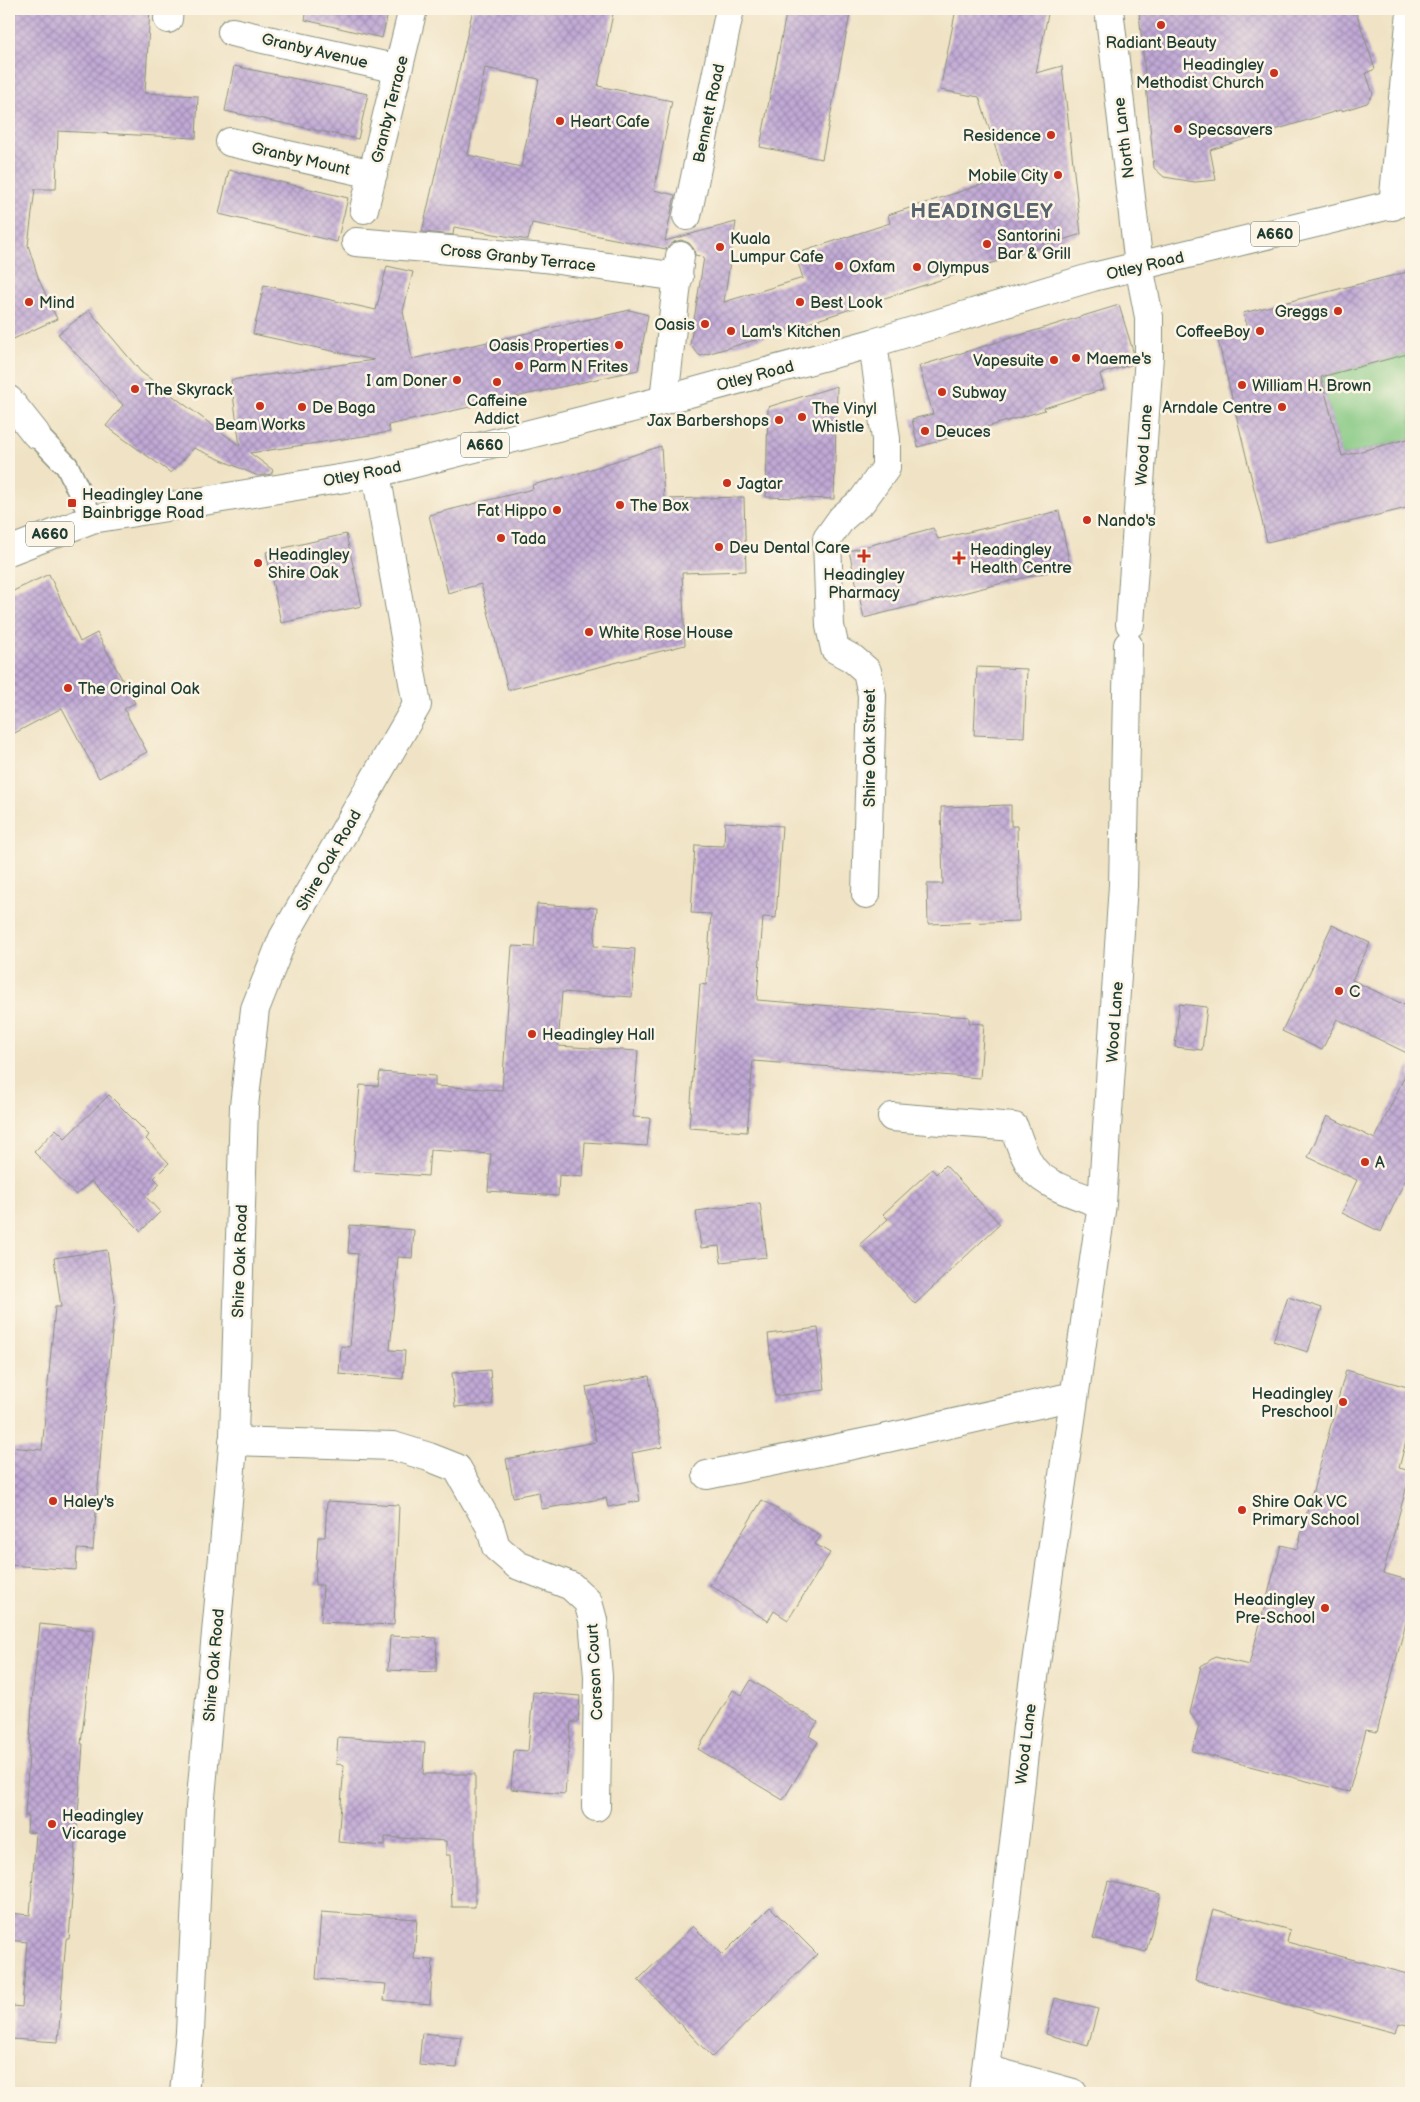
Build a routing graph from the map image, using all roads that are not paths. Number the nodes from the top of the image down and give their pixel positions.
1 (413, 9) edge
2 (730, 9) edge
3 (1109, 9) edge
4 (1411, 12) edge
5 (232, 32) dead end
6 (398, 69) junction
7 (230, 142) dead end
8 (373, 174) junction
9 (1402, 203) edge
10 (687, 216) dead end
11 (358, 233) joint
12 (1139, 266) junction
13 (873, 343) junction
14 (9, 400) edge
15 (664, 400) junction
16 (36, 434) joint
17 (376, 473) junction
18 (92, 519) junction
19 (9, 551) edge
20 (866, 894) dead end
21 (892, 1117) dead end
22 (1102, 1204) junction
23 (1074, 1396) junction
24 (233, 1441) junction
25 (707, 1475) dead end
26 (596, 1807) dead end
27 (985, 2081) edge
28 (184, 2093) edge
29 (1073, 2093) edge

1 - 6 main road, Granby Terrace
2 - 10 main road, Bennett Road
3 - 12 main road, North Lane
4 - 9 main road
5 - 6 main road, Granby Avenue
6 - 8 main road, Granby Terrace
7 - 8 main road, Granby Mount
8 - 11 main road, Granby Terrace
9 - 12 main road, Otley Road / A660
11 - 15 main road, Cross Granby Terrace
12 - 13 main road, Otley Road / A660
12 - 22 main road, Wood Lane
13 - 15 main road, Otley Road / A660
13 - 20 main road, Shire Oak Street
14 - 16 main road
15 - 17 main road, Otley Road / A660
16 - 18 street
17 - 18 main road, Otley Road / A660
17 - 24 main road, Shire Oak Road
18 - 19 main road, A660
21 - 22 main road
22 - 23 main road, Wood Lane
23 - 25 main road
23 - 27 main road, Wood Lane
24 - 26 main road, Corson Court
24 - 28 main road, Shire Oak Road
27 - 29 main road

